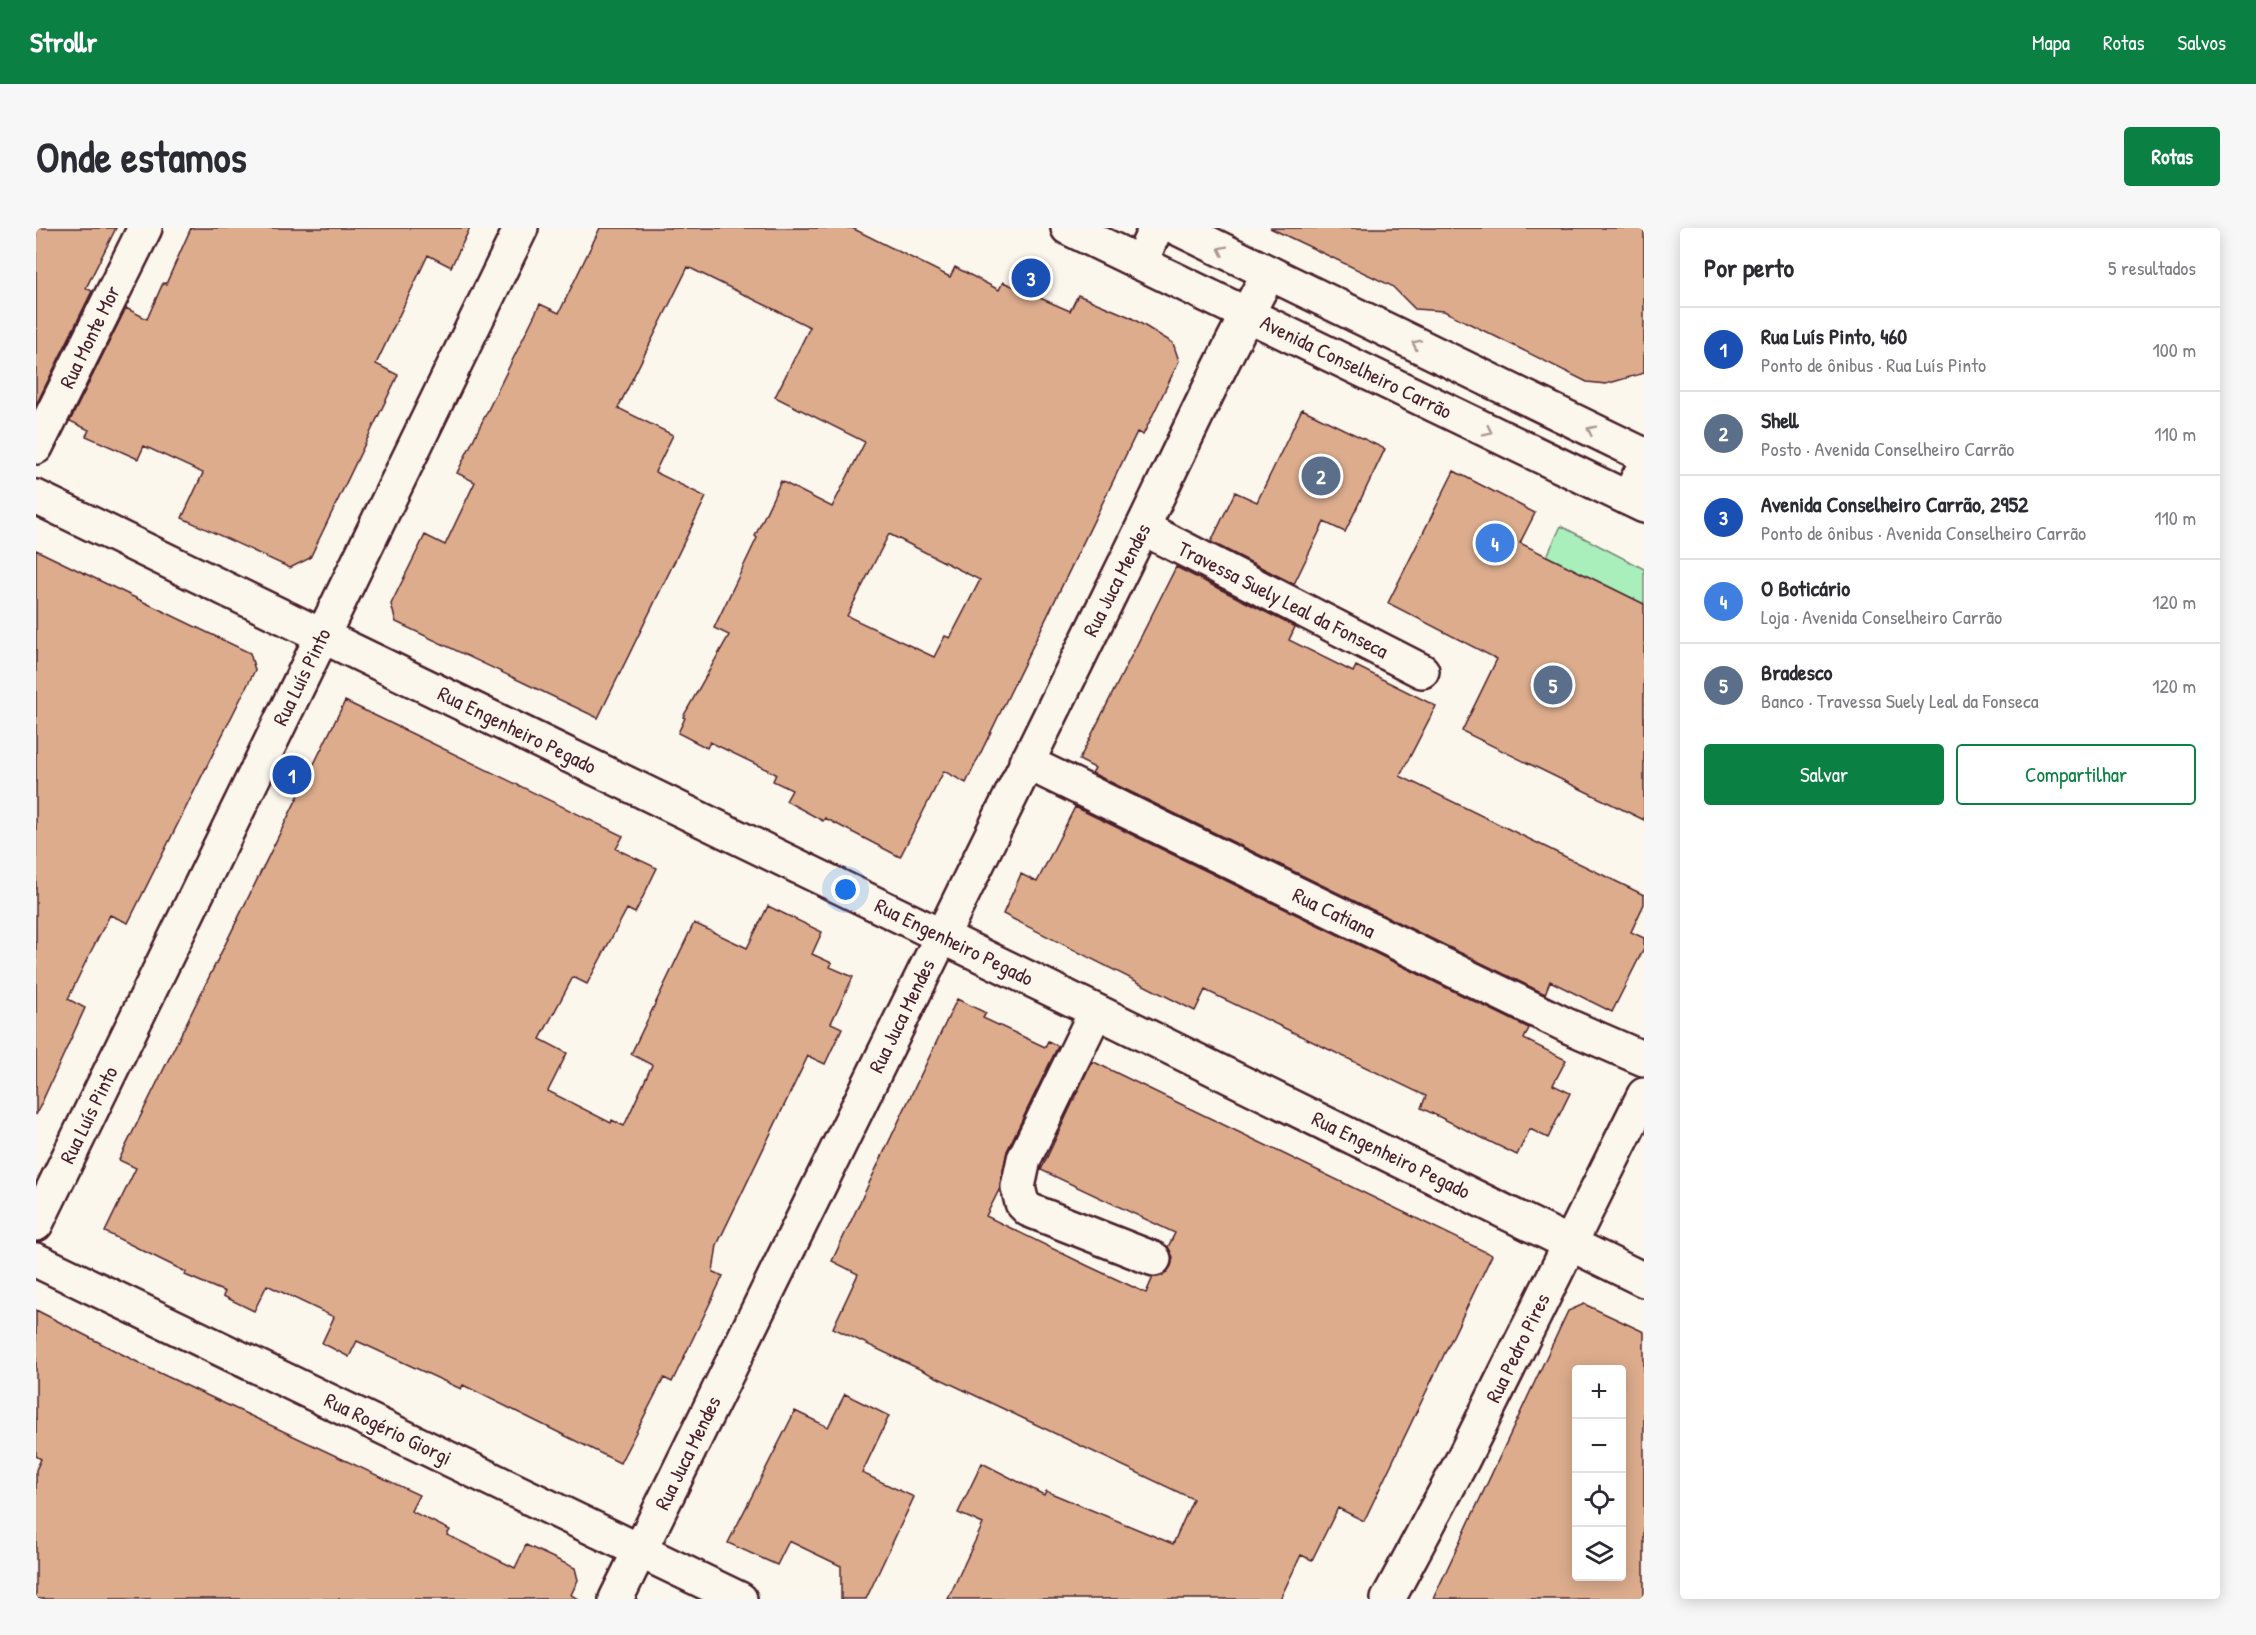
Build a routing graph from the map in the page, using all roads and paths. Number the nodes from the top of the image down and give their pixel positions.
1 (145, 228) edge
2 (521, 228) edge
3 (1068, 228) edge
4 (1156, 228) edge
5 (1177, 228) edge
6 (1140, 263) junction
7 (1269, 273) junction
8 (1246, 315) junction
9 (36, 447) edge
10 (1644, 455) edge
11 (1644, 467) edge
12 (36, 497) edge
13 (1636, 502) edge
14 (1143, 528) junction
15 (322, 635) junction
16 (1422, 671) dead end
17 (1026, 762) junction
18 (941, 936) junction
19 (1096, 1011) junction
20 (1644, 1059) edge
21 (1644, 1095) edge
22 (36, 1224) edge
23 (1570, 1243) junction
24 (1154, 1259) dead end
25 (36, 1260) edge
26 (1644, 1280) edge
27 (640, 1551) junction
28 (616, 1599) edge
29 (740, 1599) edge
30 (1388, 1599) edge

1 - 9 street, Rua Monte Mor
2 - 15 street, Rua Luís Pinto
3 - 6 street, Avenida Conselheiro Carrão
4 - 6 street
7 -> 5 street
6 - 8 street, Avenida Conselheiro Carrão
7 - 8 street, Rua Juca Mendes
10 -> 7 street
8 -> 13 street, Avenida Conselheiro Carrão
8 - 14 street, Rua Juca Mendes
11 - 13 street
12 - 15 street, Rua Engenheiro Pegado
14 - 16 street, Travessa Suely Leal da Fonseca
14 - 17 street, Rua Juca Mendes
15 - 18 street, Rua Engenheiro Pegado
15 - 22 street, Rua Luís Pinto
17 - 18 street, Rua Juca Mendes
17 - 20 street, Rua Catiana
18 - 19 street, Rua Engenheiro Pegado
18 - 27 street, Rua Juca Mendes
19 - 23 street, Rua Engenheiro Pegado
19 - 24 street
21 - 23 street, Rua Pedro Pires
23 - 26 street, Rua Engenheiro Pegado
23 - 30 street, Rua Pedro Pires
25 - 27 street, Rua Rogério Giorgi
27 - 28 street, Rua Juca Mendes
27 - 29 street, Rua Rogério Giorgi

